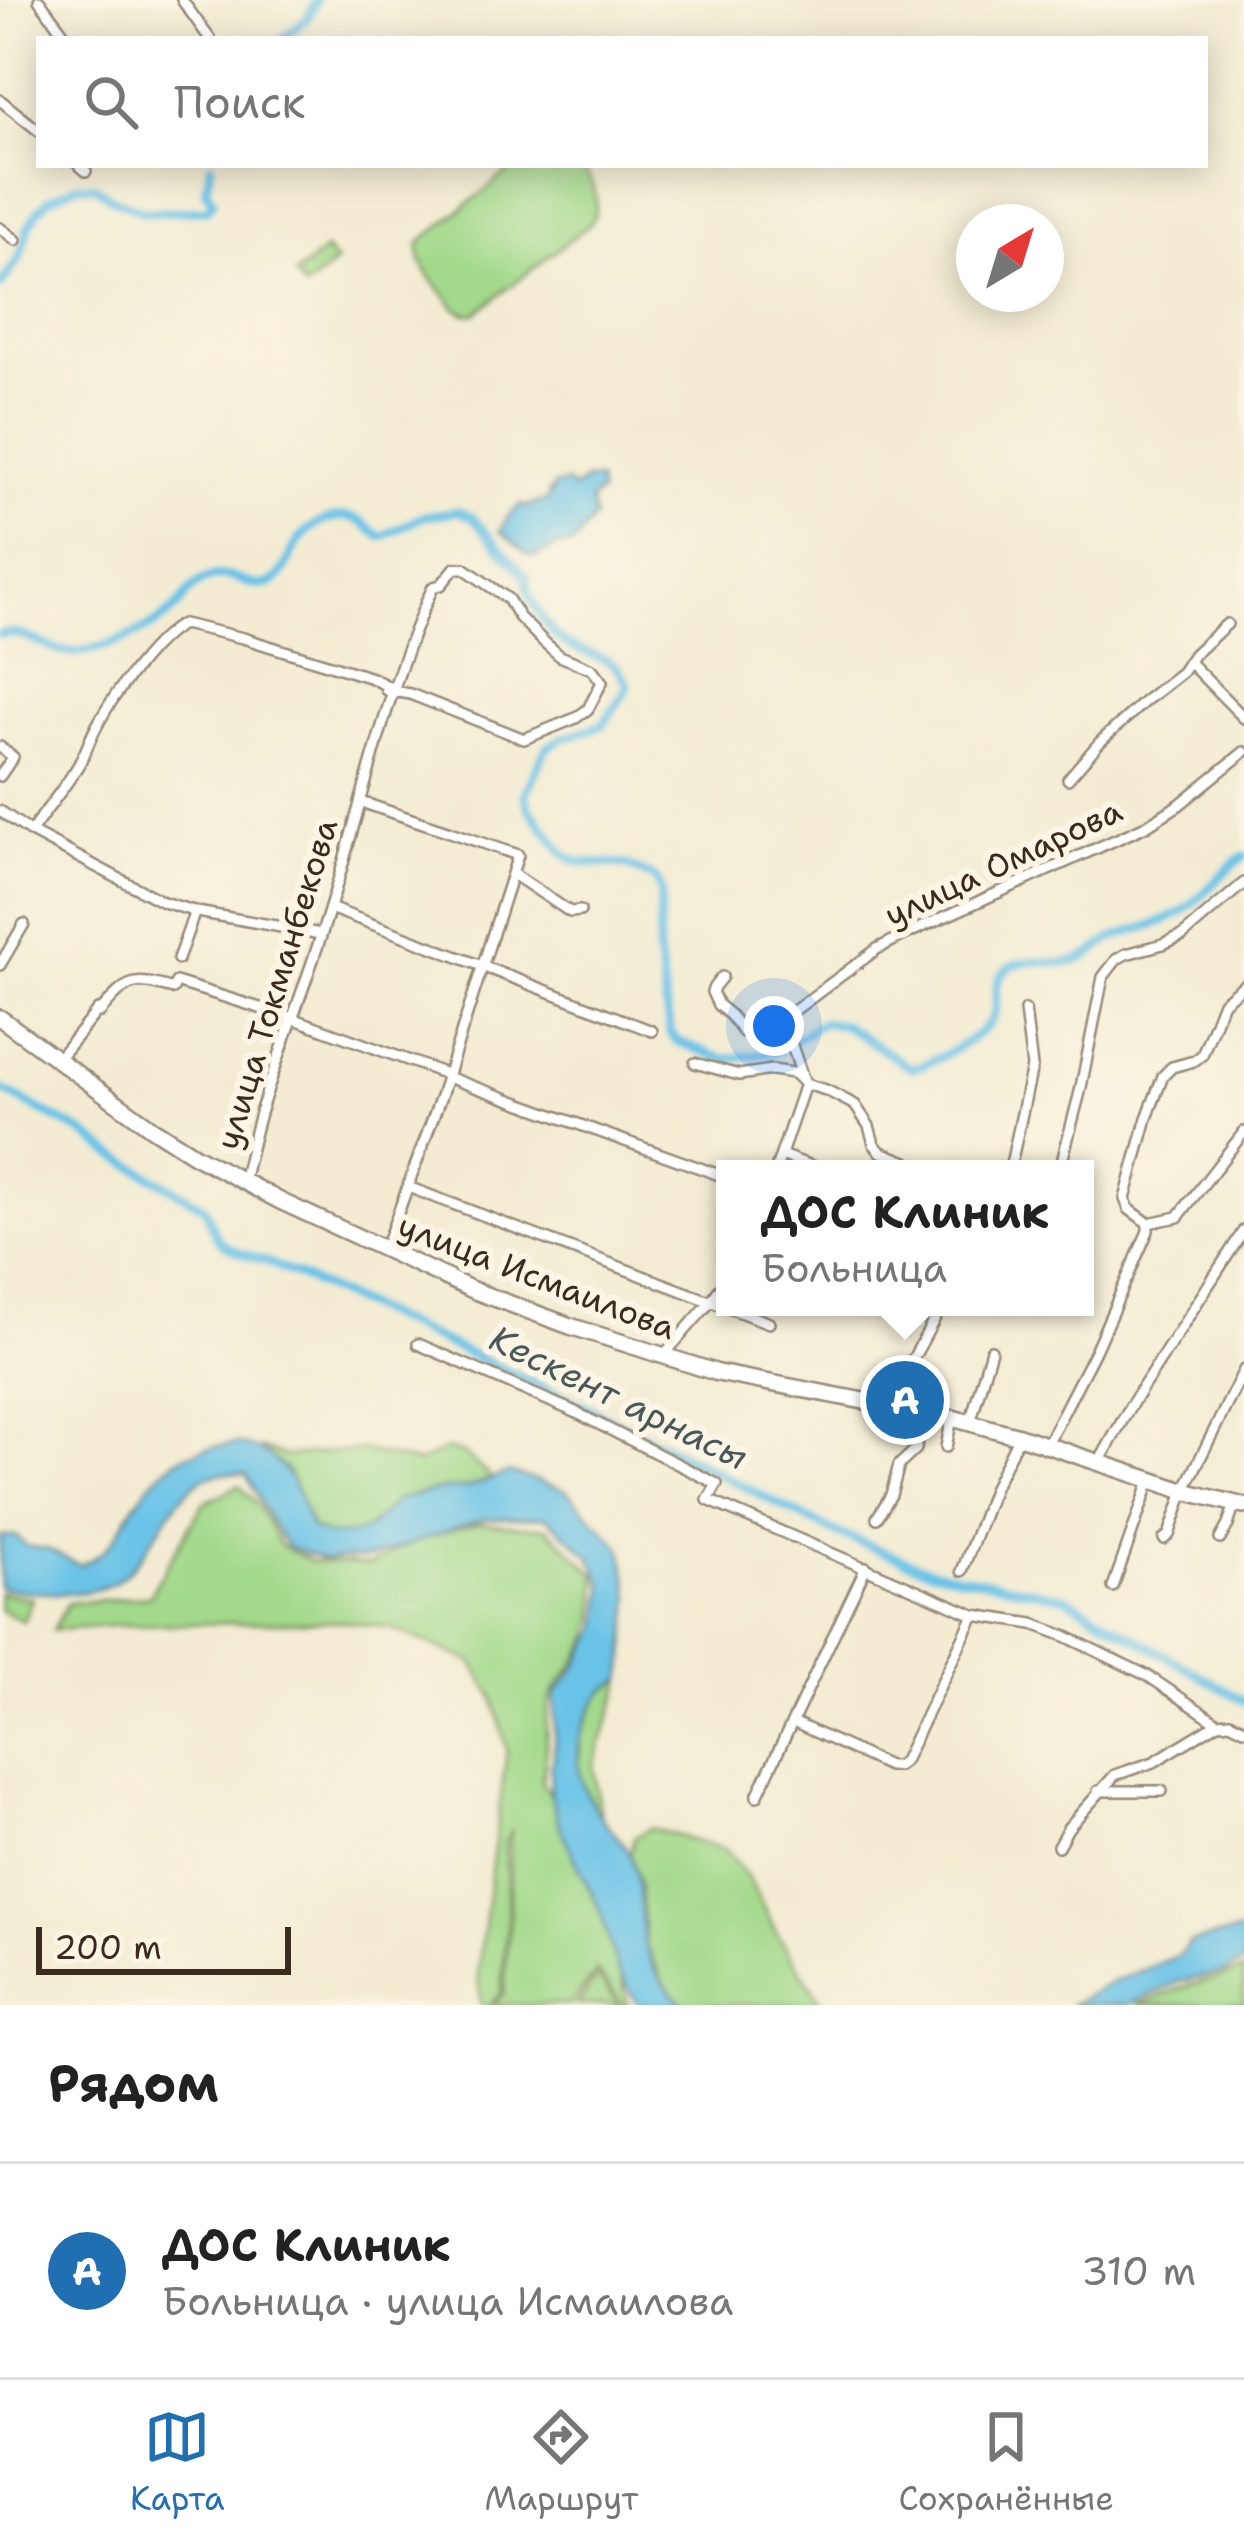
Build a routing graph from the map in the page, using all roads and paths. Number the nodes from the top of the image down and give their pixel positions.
1 (39, 0) edge
2 (182, 0) edge
3 (66, 36) edge
4 (209, 36) edge
5 (0, 100) edge
6 (36, 129) edge
7 (0, 228) edge
8 (16, 240) dead end
9 (1227, 625) dead end
10 (1189, 662) junction
11 (390, 691) junction
12 (1244, 718) edge
13 (0, 747) edge
14 (1244, 752) edge
15 (0, 776) edge
16 (1068, 779) dead end
17 (362, 802) junction
18 (0, 811) edge
19 (31, 832) junction
20 (513, 874) junction
21 (1244, 884) edge
22 (330, 908) junction
23 (195, 911) junction
24 (580, 911) dead end
25 (24, 924) dead end
26 (321, 934) junction
27 (178, 959) dead end
28 (0, 965) edge
29 (482, 968) junction
30 (722, 977) dead end
31 (1244, 985) edge
32 (1025, 1010) dead end
33 (0, 1018) edge
34 (292, 1018) junction
35 (784, 1019) junction
36 (652, 1031) dead end
37 (58, 1059) junction
38 (695, 1063) dead end
39 (447, 1077) junction
40 (805, 1084) junction
41 (1244, 1132) edge
42 (782, 1155) junction
43 (780, 1160) edge
44 (796, 1160) edge
45 (901, 1160) edge
46 (1012, 1160) edge
47 (1062, 1160) edge
48 (716, 1174) edge
49 (243, 1181) junction
50 (408, 1187) junction
51 (1148, 1223) junction
52 (1244, 1230) edge
53 (385, 1252) junction
54 (716, 1294) edge
55 (711, 1301) junction
56 (716, 1303) edge
57 (750, 1316) edge
58 (935, 1316) edge
59 (769, 1323) dead end
60 (418, 1344) dead end
61 (991, 1350) dead end
62 (662, 1357) junction
63 (1244, 1370) edge
64 (888, 1405) junction
65 (919, 1411) junction
66 (952, 1418) junction
67 (970, 1423) junction
68 (1019, 1436) junction
69 (1046, 1446) junction
70 (946, 1447) dead end
71 (1098, 1463) junction
72 (1150, 1480) junction
73 (1184, 1491) junction
74 (1239, 1505) edge
75 (877, 1518) dead end
76 (1164, 1538) dead end
77 (1220, 1539) dead end
78 (866, 1568) junction
79 (962, 1571) dead end
80 (1113, 1587) dead end
81 (974, 1615) junction
82 (793, 1722) junction
83 (1218, 1723) junction
84 (1242, 1724) edge
85 (1099, 1791) junction
86 (1162, 1791) dead end
87 (757, 1796) dead end
88 (1058, 1846) dead end

1 - 3 street
2 - 4 street
5 - 6 street
7 - 8 street
9 - 10 street
10 - 12 street
10 - 16 street
11 - 11 street, улица Токманбекова
11 - 17 street, улица Токманбекова
11 - 19 street, улица Токманбекова
13 - 15 street
14 - 35 street, улица Омарова
17 - 20 street, улица Токманбекова
17 - 22 street, улица Токманбекова
18 - 19 street
19 - 23 street
20 - 24 street
20 - 29 street
21 - 47 street
22 - 26 street, улица Токманбекова
22 - 29 street
23 - 26 street
23 - 27 street
25 - 28 street
26 - 34 street, улица Токманбекова
29 - 36 street
29 - 39 street
30 - 35 street
31 - 51 street
32 - 46 street
33 - 37 main road, улица Исмаилова
34 - 37 street
34 - 39 street
34 - 49 street, улица Токманбекова
35 - 40 street
37 - 49 main road, улица Исмаилова
38 - 40 street
39 - 48 street
39 - 50 street
40 - 42 street
40 - 45 street
41 - 51 street
42 - 43 street
42 - 44 street
49 - 53 main road, улица Исмаилова
50 - 53 street
50 - 55 street
51 - 69 street
52 - 71 street
53 - 62 main road, улица Исмаилова
54 - 55 street
55 - 56 street
55 - 62 street
57 - 59 street
58 - 64 street
60 - 78 street
61 - 67 street
62 - 64 main road, улица Исмаилова
63 - 73 street
64 - 65 main road, улица Исмаилова
65 - 66 main road, улица Исмаилова
65 - 75 street
66 - 67 main road, улица Исмаилова
66 - 70 street
67 - 68 main road, улица Исмаилова
68 - 69 main road, улица Исмаилова
68 - 79 street
69 - 71 main road, улица Исмаилова
71 - 72 main road, улица Исмаилова
72 - 73 main road, улица Исмаилова
72 - 80 street
73 - 74 main road, улица Исмаилова
73 - 76 street
74 - 77 street
78 - 81 street
78 - 82 street
81 - 82 street
81 - 83 street
82 - 87 street
83 - 84 street
83 - 85 street
85 - 86 street
85 - 88 street

